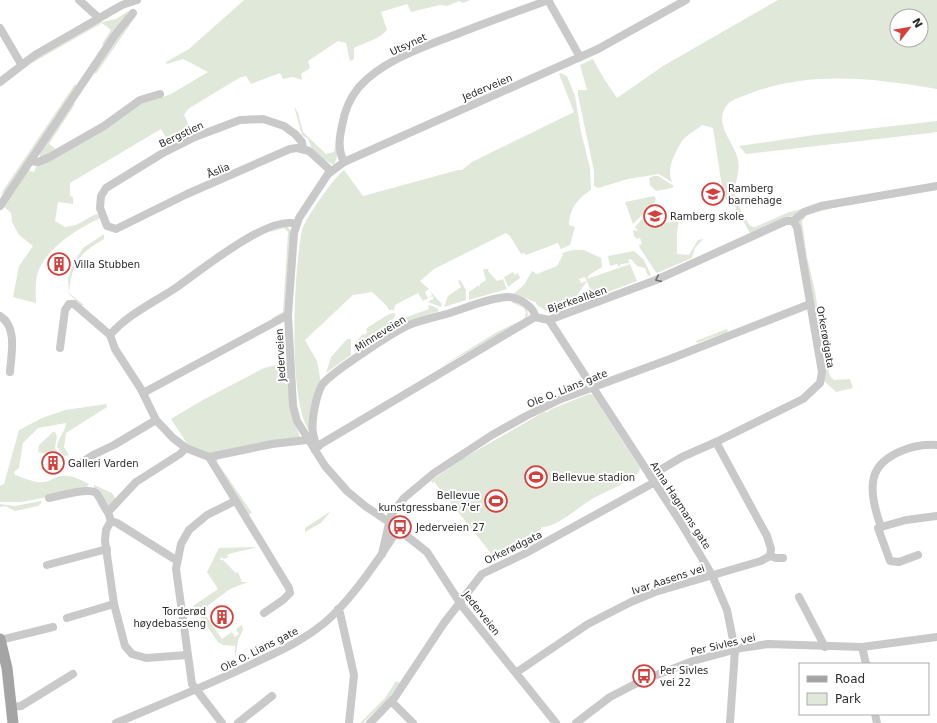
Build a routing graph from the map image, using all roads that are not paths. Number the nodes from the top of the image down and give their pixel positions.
1 (79, 0) edge
2 (137, 0) edge
3 (547, 0) edge
4 (686, 0) edge
5 (124, 2) edge
6 (674, 3) edge
7 (133, 13) dead end
8 (99, 18) junction
9 (0, 28) edge
10 (580, 57) junction
11 (21, 64) junction
12 (0, 82) edge
13 (160, 94) dead end
14 (303, 148) junction
15 (31, 161) junction
16 (344, 162) junction
17 (331, 171) junction
18 (937, 186) edge
19 (1, 202) edge
20 (794, 220) junction
21 (296, 224) junction
22 (110, 228) joint
23 (810, 304) junction
24 (288, 315) junction
25 (0, 316) edge
26 (535, 317) junction
27 (549, 320) junction
28 (110, 335) junction
29 (60, 348) dead end
30 (10, 372) dead end
31 (592, 387) junction
32 (143, 393) junction
33 (156, 420) junction
34 (307, 440) junction
35 (716, 442) junction
36 (937, 445) edge
37 (186, 448) junction
38 (315, 450) junction
39 (209, 457) junction
40 (79, 464) dead end
41 (652, 479) junction
42 (49, 498) dead end
43 (235, 501) junction
44 (108, 512) junction
45 (937, 516) edge
46 (111, 521) junction
47 (389, 522) junction
48 (880, 527) junction
49 (398, 529) junction
50 (107, 549) junction
51 (382, 554) junction
52 (918, 555) dead end
53 (770, 556) junction
54 (783, 558) dead end
55 (176, 560) junction
56 (47, 565) dead end
57 (712, 575) junction
58 (799, 597) dead end
59 (460, 601) junction
60 (114, 604) junction
61 (338, 609) junction
62 (264, 612) dead end
63 (67, 618) dead end
64 (53, 627) dead end
65 (937, 637) edge
66 (0, 639) edge
67 (825, 647) junction
68 (862, 647) junction
69 (736, 650) junction
70 (187, 655) junction
71 (866, 663) edge
72 (516, 672) junction
73 (73, 674) dead end
74 (196, 690) junction
75 (272, 696) dead end
76 (392, 702) junction
77 (12, 708) junction
78 (14, 723) edge
79 (116, 723) edge
80 (222, 723) edge
81 (238, 723) edge
82 (349, 723) edge
83 (370, 723) edge
84 (413, 723) edge
85 (556, 723) edge
86 (576, 723) edge
87 (730, 723) edge

1 - 8 street
2 - 5 street
3 - 10 street, Utsynet
3 - 16 street, Utsynet
4 - 6 street, Jederveien
5 - 8 street
6 - 10 street, Jederveien
7 - 15 street
8 - 11 street
9 - 11 street
10 - 16 street, Jederveien
11 - 12 street
13 - 15 street
14 - 17 street
14 - 22 street, Åslia
14 - 22 street, Bergstien
15 - 19 street
16 - 17 street, Jederveien
17 - 21 street, Jederveien
18 - 20 street, Bjerkeallèen
20 - 23 street, Orkerødgata
20 -> 27 street, Bjerkeallèen
21 - 24 street, Jederveien
21 - 28 street
23 - 31 street, Ole O. Lians gate
23 - 35 street, Orkerødgata
24 - 32 street
24 - 34 street, Jederveien
25 - 30 street
26 - 27 street, Bjerkeallèen
26 - 38 street, Bjerkeallèen
26 - 38 street, Minneveien
27 - 31 street, Anna Hagmans gate
28 - 29 street
28 - 32 street
31 - 41 street, Anna Hagmans gate
31 - 47 street, Ole O. Lians gate
32 - 33 street
33 - 37 street
33 - 40 street
34 - 38 street, Jederveien
34 - 39 street
35 - 41 street, Orkerødgata
35 - 53 street
36 - 48 street
37 - 39 street
37 - 44 street
38 - 47 street, Jederveien
39 - 43 street
41 - 57 street, Anna Hagmans gate
41 - 59 street, Orkerødgata
42 - 44 street
43 - 55 street
43 - 62 street
44 - 46 street
45 - 48 street
46 - 50 street
46 - 55 street
47 - 49 street, Jederveien
47 - 51 street, Ole O. Lians gate
48 - 52 street
49 - 51 street, Ole O. Lians gate
49 - 59 street, Jederveien
50 - 56 street
50 - 60 street
51 - 61 street, Ole O. Lians gate
53 - 54 street
53 - 57 street, Ivar Aasens vei
55 - 70 street
57 - 69 street, Anna Hagmans gate
57 - 72 street, Ivar Aasens vei
58 - 67 street
59 - 72 street, Jederveien
59 - 76 street, Orkerødgata
60 - 63 street
60 - 70 street
61 - 74 street, Ole O. Lians gate
61 - 82 street
64 - 66 street
65 - 68 street, Per Sivles vei
66 - 77 main road
67 - 68 street, Per Sivles vei
67 - 69 street, Per Sivles vei
68 - 71 street
69 - 86 street, Per Sivles vei
69 - 87 street, Anna Hagmans gate
70 - 74 street
72 - 85 street, Jederveien
73 - 77 street
74 - 79 street, Ole O. Lians gate
74 - 80 street
75 - 81 street
76 - 83 street, Orkerødgata
76 - 84 street
77 - 78 main road

